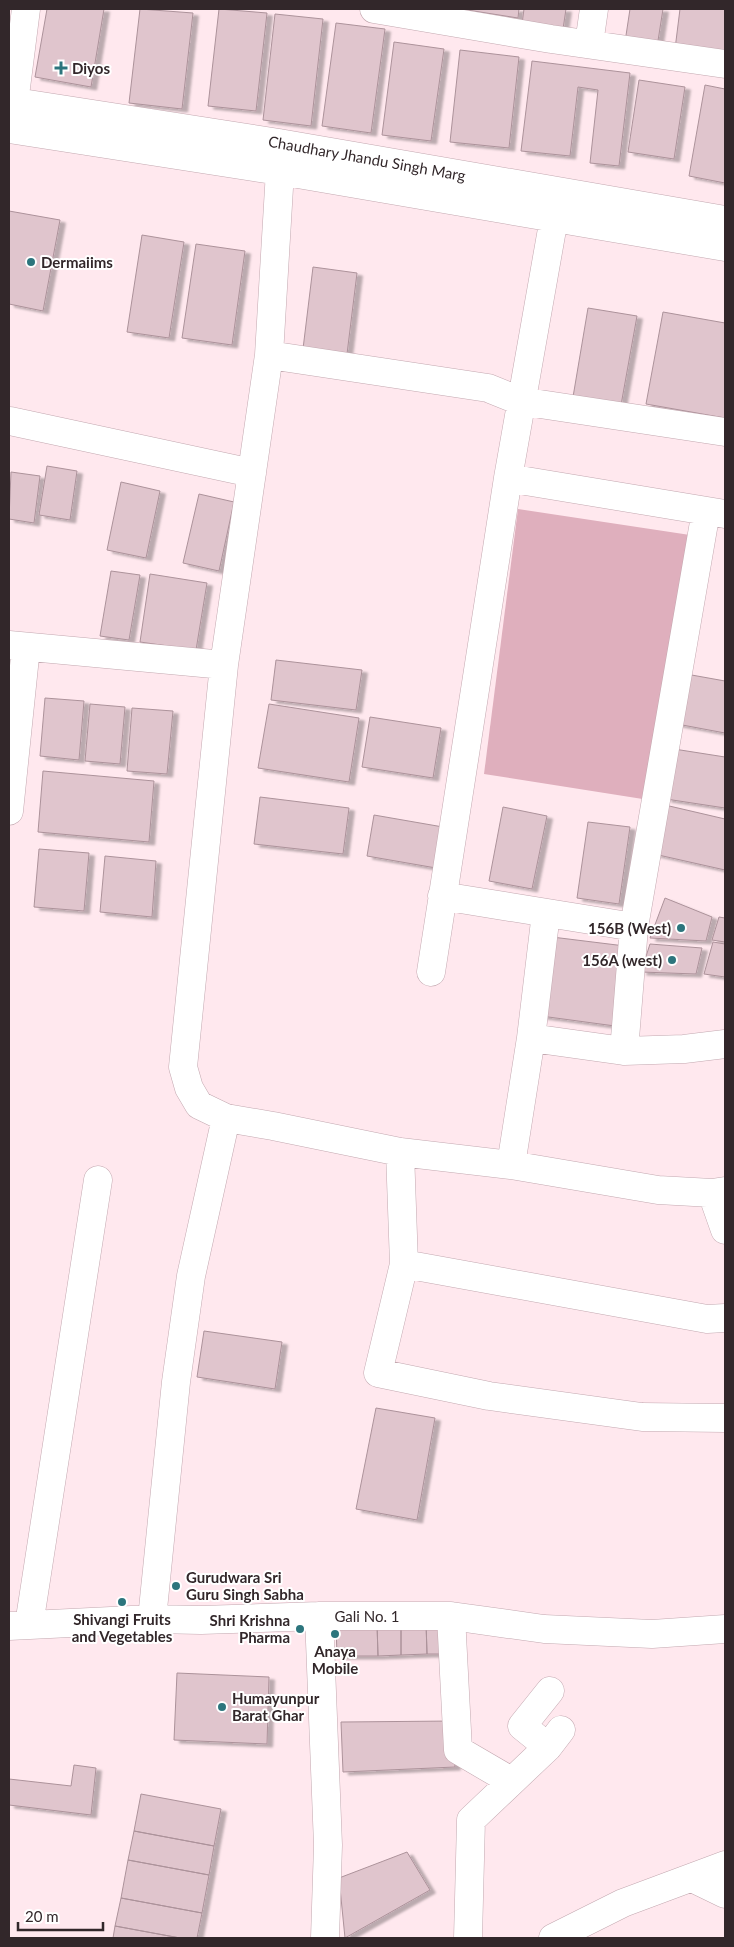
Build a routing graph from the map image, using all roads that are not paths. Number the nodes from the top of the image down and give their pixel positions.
1 (26, 9) edge
2 (374, 9) edge
3 (594, 9) edge
4 (589, 44) junction
5 (725, 64) edge
6 (12, 101) edge
7 (10, 129) edge
8 (279, 143) junction
9 (280, 171) junction
10 (554, 218) junction
11 (725, 220) edge
12 (725, 247) edge
13 (269, 355) junction
14 (520, 401) junction
15 (10, 421) edge
16 (725, 432) edge
17 (252, 473) junction
18 (508, 478) junction
19 (715, 512) edge
20 (17, 646) edge
21 (224, 665) junction
22 (12, 761) edge
23 (9, 811) edge
24 (442, 896) junction
25 (546, 913) junction
26 (634, 927) junction
27 (432, 972) dead end
28 (531, 1038) junction
29 (725, 1044) edge
30 (624, 1050) junction
31 (226, 1118) junction
32 (400, 1152) junction
33 (511, 1165) junction
34 (98, 1180) dead end
35 (718, 1192) edge
36 (725, 1230) edge
37 (404, 1264) junction
38 (725, 1318) edge
39 (725, 1418) edge
40 (319, 1616) junction
41 (451, 1616) junction
42 (152, 1619) junction
43 (19, 1626) edge
44 (725, 1629) edge
45 (550, 1691) dead end
46 (511, 1781) junction
47 (725, 1865) edge
48 (692, 1878) junction
49 (725, 1894) edge
50 (325, 1938) edge
51 (468, 1938) edge
52 (553, 1938) edge

1 - 6 street
2 - 4 street
3 - 4 street
4 - 5 street
6 - 7 street
6 - 8 street, Chaudhary Jhandu Singh Marg
7 - 9 street, Chaudhary Jhandu Singh Marg
8 - 9 street
8 - 11 street, Chaudhary Jhandu Singh Marg
9 - 10 street, Chaudhary Jhandu Singh Marg
9 - 13 street
10 - 12 street, Chaudhary Jhandu Singh Marg
10 - 14 street
13 - 14 street
13 - 17 street
14 - 16 street
14 - 18 street
15 - 17 street
17 - 21 street
18 - 19 street
18 - 24 street
19 - 26 street
20 - 21 street
20 - 22 street
21 - 31 street
22 - 23 street
24 - 25 street
24 - 27 street
25 - 26 street
25 - 28 street
26 - 30 street
28 - 30 street
28 - 33 street
29 - 30 street
31 - 32 street
31 - 42 street
32 - 33 street
32 - 37 street
33 - 35 street
34 - 43 street
35 - 36 street
37 - 38 street
37 - 39 street
40 - 41 street, Gali No. 1
40 - 42 street, Gali No. 1
40 - 50 street
41 - 44 street, Gali No. 1
41 - 46 street
42 - 43 street, Gali No. 1
45 - 46 street
46 - 51 street
47 - 48 street
48 - 49 street
48 - 52 street

